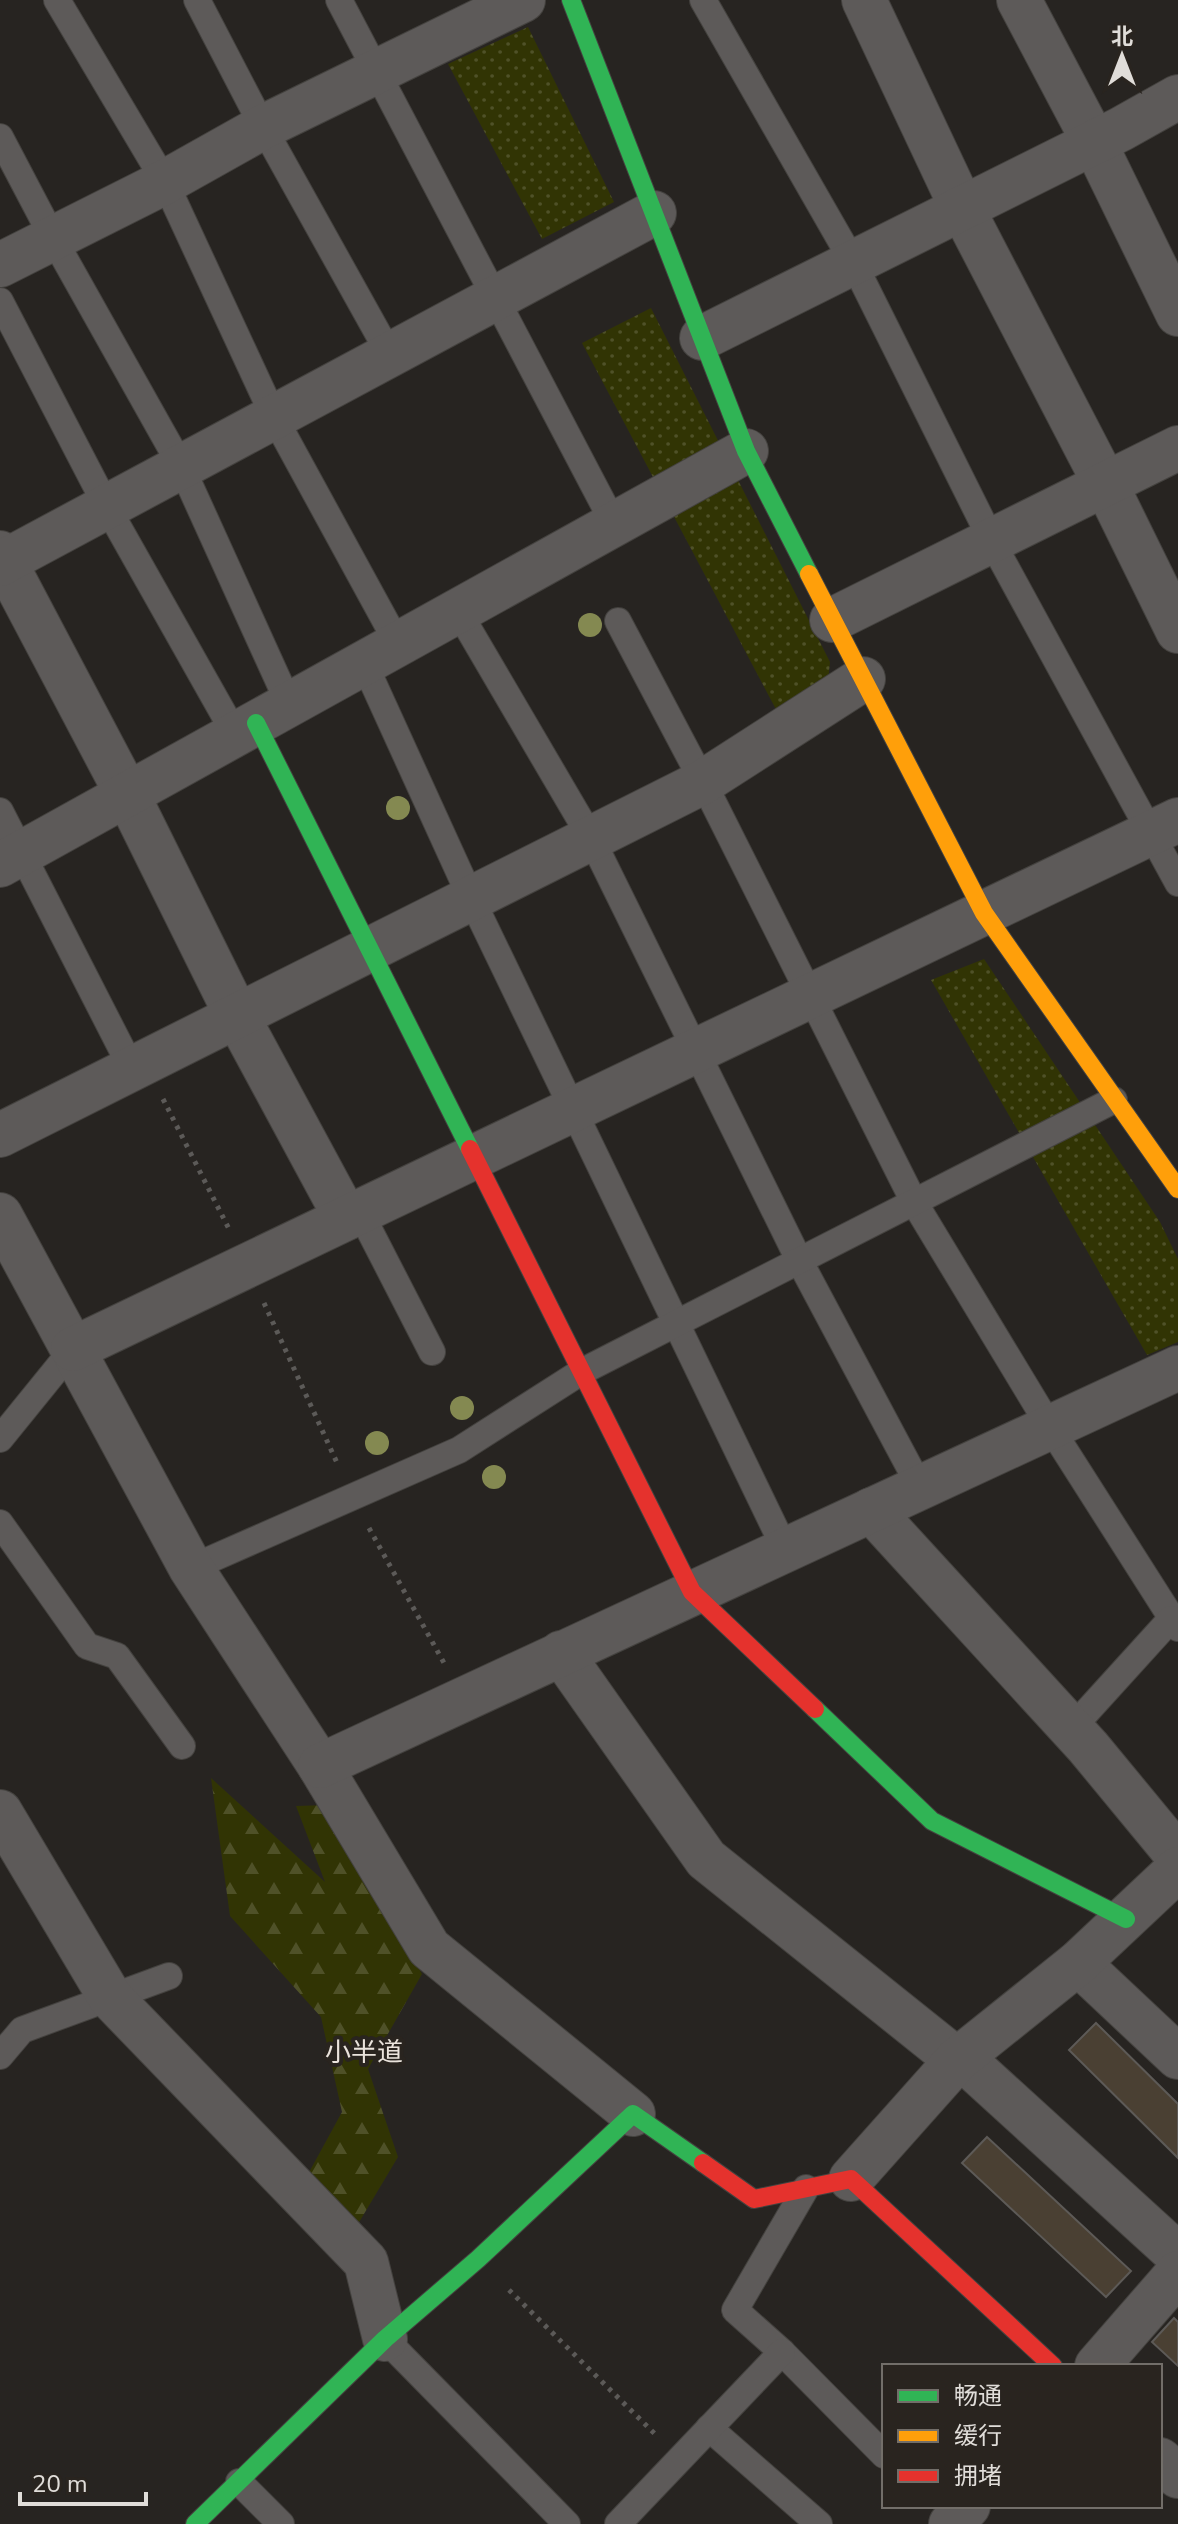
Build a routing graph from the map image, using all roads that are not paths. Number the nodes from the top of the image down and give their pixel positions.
1 (57, 0) edge
2 (197, 0) edge
3 (339, 0) edge
4 (523, 0) edge
5 (571, 0) edge
6 (703, 0) edge
7 (864, 0) edge
8 (1019, 0) edge
9 (376, 71) junction
10 (1178, 97) edge
11 (263, 127) junction
12 (0, 137) edge
13 (1094, 142) junction
14 (165, 182) junction
15 (962, 208) junction
16 (654, 213) junction
17 (53, 238) junction
18 (853, 262) junction
19 (0, 265) edge
20 (496, 297) junction
21 (0, 301) edge
22 (1178, 314) edge
23 (702, 338) junction
24 (390, 355) junction
25 (274, 417) junction
26 (1178, 448) edge
27 (746, 451) junction
28 (181, 466) junction
29 (1105, 484) junction
30 (107, 507) junction
31 (614, 524) junction
32 (992, 540) junction
33 (2, 560) edge
34 (458, 611) junction
35 (832, 620) junction
36 (618, 621) dead end
37 (1178, 631) edge
38 (381, 654) junction
39 (863, 679) junction
40 (260, 721) junction
41 (703, 782) junction
42 (127, 794) junction
43 (0, 811) edge
44 (1164, 826) edge
45 (591, 838) junction
46 (11, 859) edge
47 (1178, 883) edge
48 (471, 898) junction
49 (984, 913) junction
50 (368, 949) junction
51 (810, 996) junction
52 (237, 1016) junction
53 (696, 1050) junction
54 (138, 1065) junction
55 (1114, 1100) junction
56 (573, 1109) junction
57 (0, 1135) edge
58 (473, 1157) junction
59 (1178, 1189) edge
60 (914, 1202) junction
61 (0, 1215) edge
62 (353, 1215) junction
63 (799, 1260) junction
64 (676, 1323) junction
65 (73, 1349) junction
66 (432, 1352) dead end
67 (1178, 1368) edge
68 (581, 1372) junction
69 (1050, 1427) junction
70 (0, 1439) edge
71 (920, 1487) junction
72 (871, 1510) junction
73 (0, 1523) edge
74 (785, 1549) junction
75 (191, 1568) junction
76 (692, 1592) junction
77 (1174, 1623) edge
78 (561, 1653) junction
79 (1072, 1728) junction
80 (182, 1746) dead end
81 (320, 1766) junction
82 (0, 1812) edge
83 (1178, 1856) edge
84 (1178, 1869) edge
85 (1126, 1919) junction
86 (1078, 1963) junction
87 (169, 1976) dead end
88 (110, 1997) junction
89 (0, 2056) edge
90 (1178, 2057) edge
91 (957, 2060) junction
92 (633, 2114) junction
93 (851, 2179) junction
94 (806, 2188) junction
95 (1178, 2255) edge
96 (1178, 2273) edge
97 (385, 2339) junction
98 (782, 2352) junction
99 (1051, 2364) edge
100 (1099, 2364) edge
101 (709, 2428) junction
102 (882, 2453) edge
103 (1162, 2462) edge
104 (1178, 2476) edge
105 (239, 2482) junction
106 (936, 2508) edge
107 (966, 2508) edge
108 (195, 2524) edge
109 (281, 2524) edge
110 (567, 2524) edge
111 (618, 2524) edge
112 (819, 2524) edge
113 (951, 2524) edge

1 - 14 lane
2 - 11 lane
3 - 9 lane
4 - 9 street
5 - 16 street
6 - 18 lane
7 - 15 street
8 - 13 street
9 - 11 street
9 - 20 lane
10 - 13 street
11 - 14 street
11 - 24 lane
12 - 17 lane
13 - 15 street
13 - 22 street
14 - 17 street
14 - 25 lane
15 - 18 street
15 - 29 street
16 - 20 street
16 - 23 street
17 - 19 street
17 - 28 lane
18 - 23 street
18 - 32 lane
20 - 24 street
20 - 31 lane
21 - 30 lane
23 - 27 street
24 - 25 street
25 - 28 street
25 - 38 lane
26 - 29 street
27 - 31 street
27 - 35 street
28 - 30 street
28 - 40 lane
29 - 32 street
29 - 37 street
30 - 33 street
30 - 40 lane
31 - 34 street
32 - 35 street
32 - 44 lane
33 - 42 street
34 - 38 street
34 - 45 lane
35 - 39 street
36 - 41 lane
38 - 40 street
38 - 48 lane
39 - 41 street
39 - 49 street
40 - 42 street
40 - 50 street
41 - 45 street
41 - 51 lane
42 - 46 street
42 - 52 street
43 - 46 lane
44 - 47 lane
44 - 49 street
45 - 48 street
45 - 53 lane
46 - 54 lane
48 - 50 street
48 - 56 lane
49 - 51 street
49 - 55 street
50 - 52 street
50 - 58 street
51 - 53 street
51 - 60 lane
52 - 54 street
52 - 62 street
53 - 56 street
53 - 63 lane
54 - 57 street
55 - 59 street
55 - 60 lane
56 - 58 street
56 - 64 lane
58 - 62 street
58 - 68 street
60 - 63 lane
60 - 69 lane
61 - 65 street
62 - 65 street
62 - 66 lane
63 - 64 lane
63 - 71 lane
64 - 68 lane
64 - 74 lane
65 - 70 lane
65 - 75 street
67 - 69 street
68 - 75 lane
68 - 76 street
69 - 71 street
69 - 77 lane
71 - 72 street
72 - 74 street
72 - 79 street
73 - 80 lane
74 - 76 street
75 - 81 street
76 - 78 street
76 - 85 street
77 - 79 lane
78 - 81 street
78 - 91 street
79 - 83 street
81 - 92 street
82 - 88 street
84 - 85 street
85 - 86 street
86 - 90 street
86 - 91 street
87 - 88 lane
88 - 89 lane
88 - 97 street
91 - 93 street
91 - 95 street
92 - 94 street
92 - 97 street
93 - 94 street
93 - 99 street
94 - 98 lane
96 - 100 street
97 - 105 street
97 - 110 lane
98 - 101 lane
98 - 102 lane
101 - 111 lane
101 - 112 lane
103 - 104 street
105 - 108 street
105 - 109 lane
106 - 113 lane
107 - 113 street

